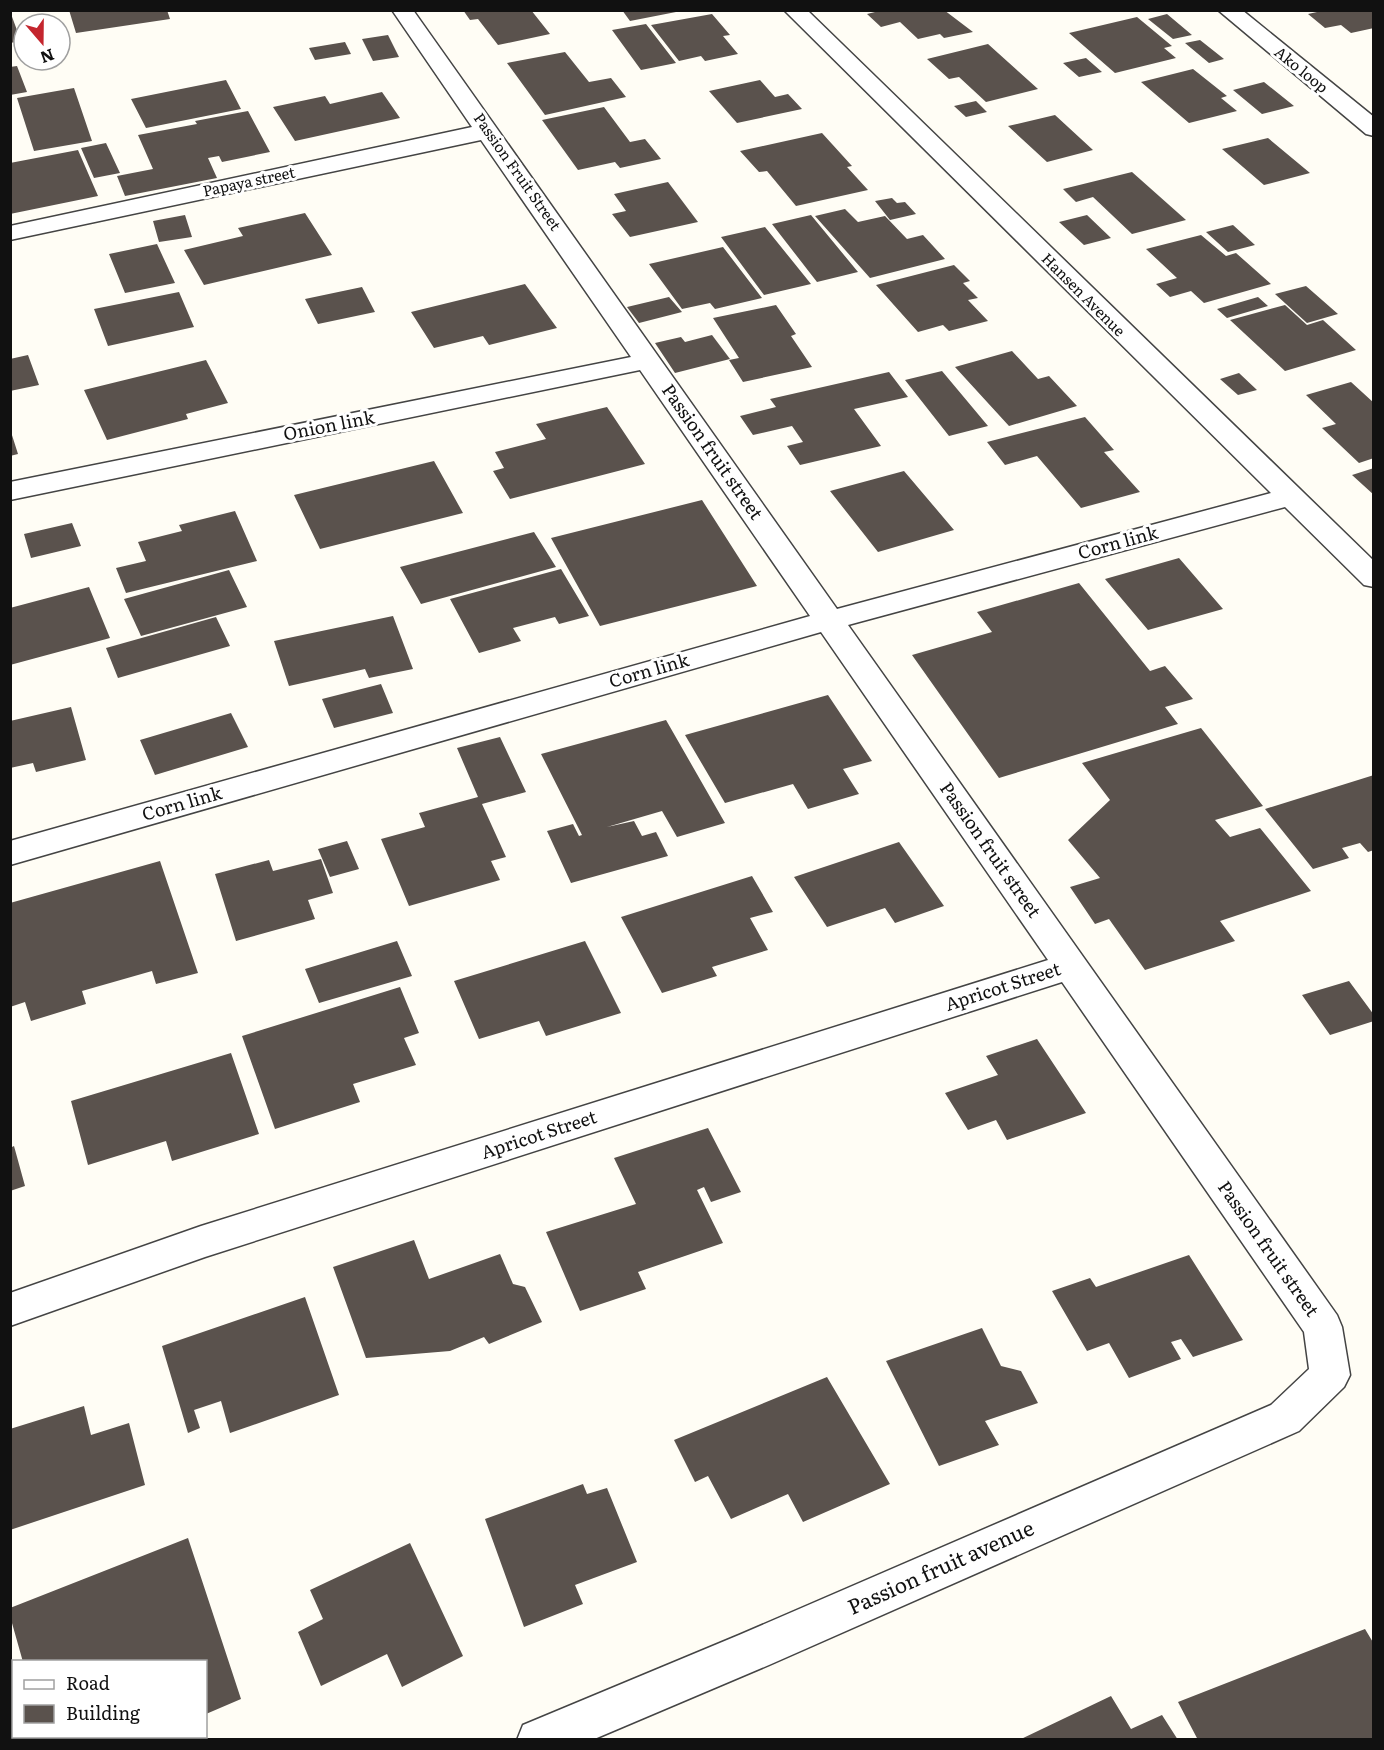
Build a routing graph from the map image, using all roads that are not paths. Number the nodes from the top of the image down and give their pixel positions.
1 (402, 10) edge
2 (794, 10) edge
3 (1228, 10) edge
4 (1374, 129) edge
5 (488, 131) junction
6 (10, 233) edge
7 (630, 334) joint
8 (648, 361) junction
9 (10, 491) edge
10 (1290, 497) junction
11 (1374, 578) edge
12 (830, 620) junction
13 (10, 853) edge
14 (1070, 966) junction
15 (10, 1310) edge
16 (1330, 1375) joint
17 (539, 1740) edge

1 - 5 street, Passion Fruit Street
2 - 10 street, Hansen Avenue
3 - 4 street, Ako loop
5 - 6 street, Papaya street
5 - 7 street, Passion Fruit Street
7 - 8 street, Passion fruit street
8 - 9 street, Onion link
8 - 12 street, Passion fruit street
10 - 11 street, Hansen Avenue
10 - 12 street, Corn link
12 - 13 street, Corn link
12 - 14 street, Passion fruit street
14 - 15 street, Apricot Street
14 - 16 street, Passion fruit street
16 - 17 street, Passion fruit avenue

